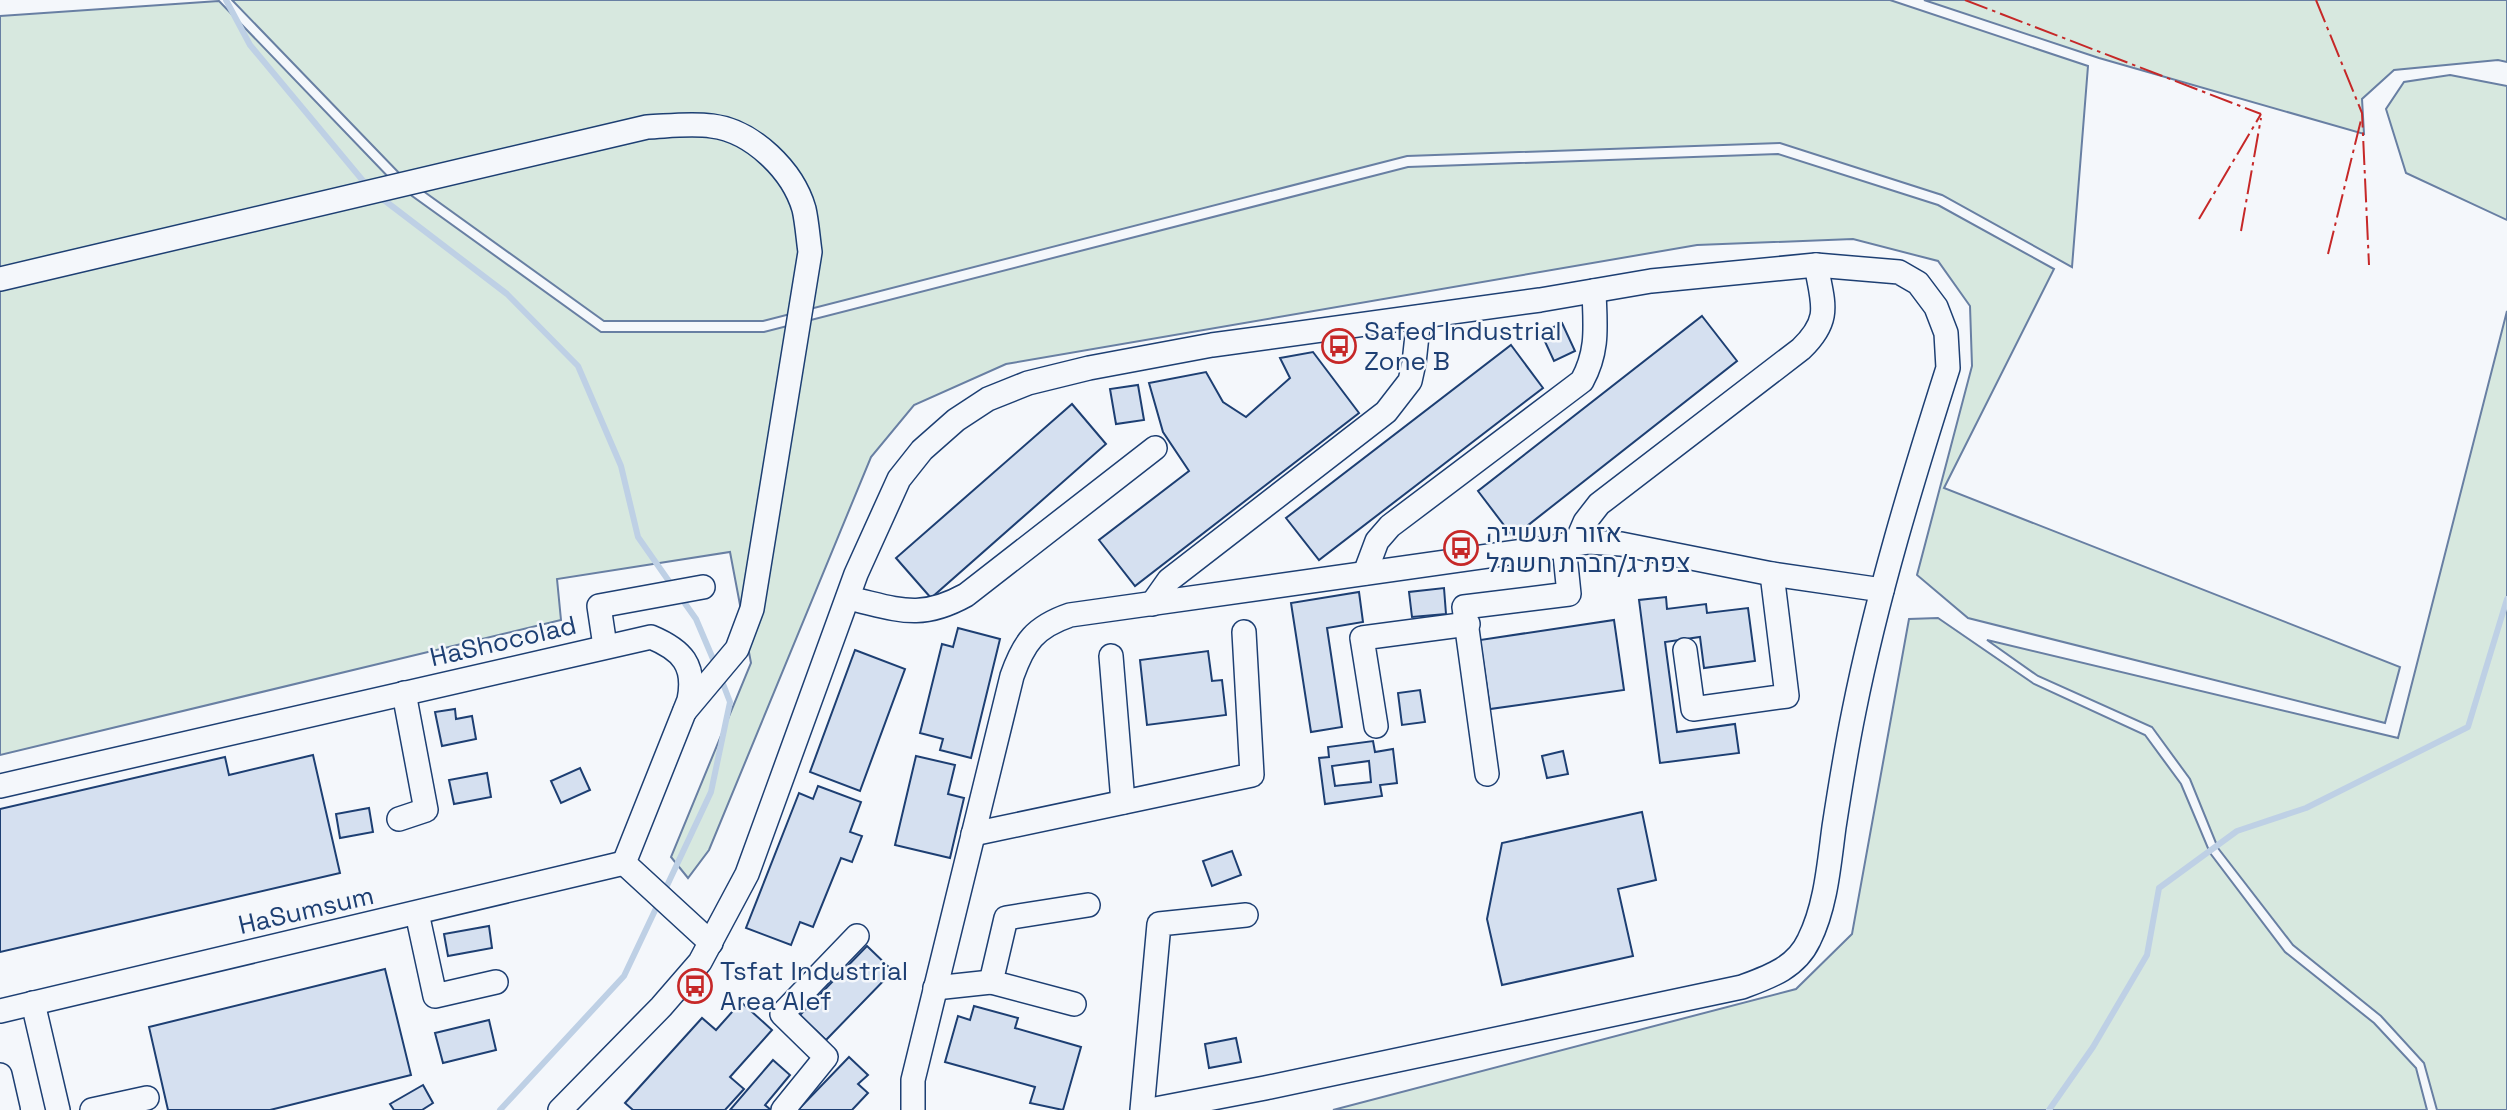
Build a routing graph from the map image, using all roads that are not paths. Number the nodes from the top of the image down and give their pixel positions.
1 (1816, 265) junction
2 (0, 279) edge
3 (1594, 291) junction
4 (1419, 317) junction
5 (1155, 448) dead end
6 (1570, 544) junction
7 (1365, 573) junction
8 (1772, 574) junction
9 (703, 587) dead end
10 (1882, 590) junction
11 (848, 597) junction
12 (1152, 604) junction
13 (1468, 624) junction
14 (1244, 632) dead end
15 (606, 646) junction
16 (1685, 650) dead end
17 (1111, 656) dead end
18 (404, 693) junction
19 (685, 711) junction
20 (1376, 726) dead end
21 (1487, 774) dead end
22 (0, 786) edge
23 (1123, 802) junction
24 (399, 819) dead end
25 (973, 834) junction
26 (624, 863) junction
27 (1087, 905) dead end
28 (417, 912) junction
29 (1246, 915) dead end
30 (857, 936) dead end
31 (711, 943) junction
32 (496, 982) dead end
33 (991, 982) junction
34 (935, 988) junction
35 (33, 1003) junction
36 (1074, 1004) dead end
37 (0, 1011) edge
38 (0, 1075) edge
39 (147, 1098) dead end
40 (8, 1110) edge
41 (58, 1110) edge
42 (92, 1110) edge
43 (560, 1110) edge
44 (783, 1110) edge
45 (913, 1110) edge
46 (1142, 1110) edge
47 (1150, 1110) edge

1 - 3 street
1 - 6 street
1 - 10 street
2 - 19 street
3 - 4 street
3 - 7 street
4 - 11 street
4 - 12 street
5 - 11 street
6 - 7 street
6 - 8 street
6 - 13 street
7 - 12 street
8 - 10 street
8 - 16 street
9 - 15 street
10 - 47 street
11 - 31 street
12 - 25 street
13 - 20 street
13 - 21 street
14 - 23 street
15 - 18 street, HaShocolad
15 - 19 street, HaShocolad
17 - 23 street
18 - 22 street, HaShocolad
18 - 24 street
19 - 26 street, HaShocolad
23 - 25 street
25 - 34 street
26 - 28 street, HaSumsum
26 - 31 street
27 - 33 street
28 - 32 street
28 - 35 street, HaSumsum
29 - 46 street
30 - 44 street
31 - 43 street
33 - 34 street
33 - 36 street
34 - 45 street
35 - 37 street, HaSumsum
35 - 41 street
38 - 40 street
39 - 42 street

